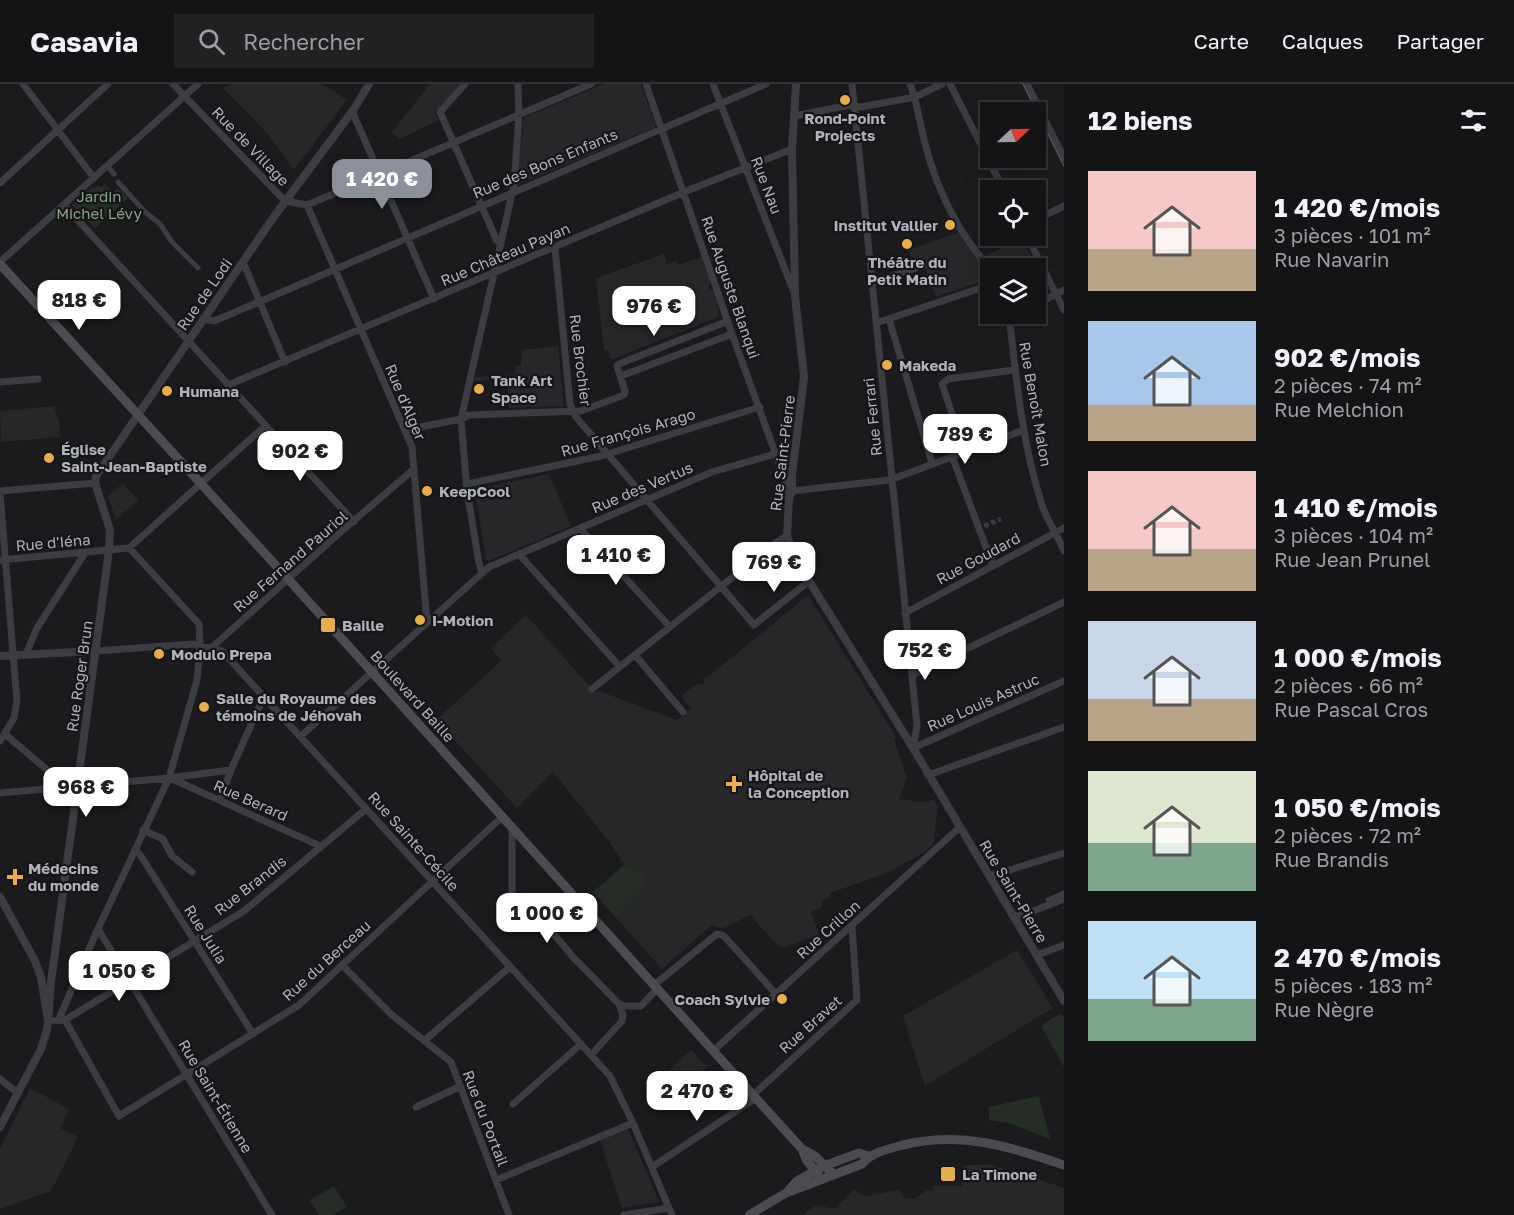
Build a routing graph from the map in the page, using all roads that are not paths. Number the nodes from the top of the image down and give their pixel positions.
1 (23, 84) edge
2 (108, 84) edge
3 (172, 84) edge
4 (198, 84) edge
5 (369, 84) edge
6 (465, 84) edge
7 (518, 84) edge
8 (591, 84) edge
9 (646, 84) edge
10 (713, 84) edge
11 (766, 84) edge
12 (796, 84) edge
13 (852, 84) edge
14 (910, 84) edge
15 (942, 84) edge
16 (950, 84) edge
17 (1027, 84) edge
18 (184, 96) junction
19 (915, 97) junction
20 (721, 104) junction
21 (854, 106) junction
22 (352, 111) junction
23 (519, 115) junction
24 (795, 116) junction
25 (662, 128) junction
26 (58, 129) junction
27 (455, 143) junction
28 (792, 149) junction
29 (1064, 158) edge
30 (107, 166) junction
31 (746, 167) junction
32 (114, 174) dead end
33 (380, 175) junction
34 (94, 178) junction
35 (999, 180) edge
36 (118, 182) dead end
37 (0, 183) edge
38 (512, 192) junction
39 (684, 192) junction
40 (285, 201) junction
41 (64, 205) junction
42 (308, 205) junction
43 (482, 205) junction
44 (1064, 206) edge
45 (1046, 215) edge
46 (408, 237) junction
47 (501, 244) junction
48 (1032, 246) edge
49 (555, 248) junction
50 (982, 258) edge
51 (243, 262) junction
52 (0, 263) edge
53 (925, 265) dead end
54 (198, 268) dead end
55 (335, 269) junction
56 (494, 273) junction
57 (873, 282) junction
58 (980, 288) edge
59 (1064, 290) edge
60 (1056, 294) junction
61 (795, 296) junction
62 (434, 299) junction
63 (1046, 299) edge
64 (259, 302) junction
65 (1064, 310) edge
66 (203, 319) junction
67 (889, 319) junction
68 (728, 321) junction
69 (876, 323) junction
70 (1010, 324) edge
71 (361, 330) junction
72 (732, 334) junction
73 (188, 340) junction
74 (285, 362) junction
75 (1014, 370) junction
76 (621, 376) junction
77 (38, 379) dead end
78 (0, 382) edge
79 (228, 385) junction
80 (760, 406) junction
81 (572, 411) junction
82 (138, 417) junction
83 (461, 419) junction
84 (265, 426) junction
85 (405, 430) junction
86 (1024, 430) junction
87 (965, 452) junction
88 (607, 454) junction
89 (776, 454) junction
90 (952, 456) junction
91 (932, 463) junction
92 (414, 469) junction
93 (892, 479) junction
94 (95, 483) junction
95 (201, 484) junction
96 (467, 484) junction
97 (0, 493) edge
98 (791, 495) junction
99 (647, 499) junction
100 (354, 522) junction
101 (580, 528) junction
102 (1064, 528) edge
103 (1055, 532) junction
104 (787, 536) junction
105 (129, 548) junction
106 (109, 550) junction
107 (1064, 551) edge
108 (85, 553) junction
109 (519, 554) junction
110 (3, 560) edge
111 (993, 566) junction
112 (482, 573) junction
113 (288, 579) junction
114 (809, 581) junction
115 (721, 585) junction
116 (1064, 602) edge
117 (905, 613) junction
118 (427, 622) junction
119 (670, 627) junction
120 (200, 646) junction
121 (210, 649) junction
122 (96, 651) junction
123 (26, 654) junction
124 (634, 655) junction
125 (0, 656) edge
126 (14, 656) junction
127 (620, 667) junction
128 (371, 672) junction
129 (912, 675) junction
130 (1064, 681) edge
131 (592, 689) dead end
132 (264, 696) junction
133 (683, 712) dead end
134 (1064, 727) edge
135 (5, 734) junction
136 (301, 736) junction
137 (0, 741) edge
138 (913, 748) junction
139 (231, 770) junction
140 (928, 775) junction
141 (170, 778) junction
142 (66, 786) junction
143 (78, 786) junction
144 (0, 793) edge
145 (220, 800) junction
146 (366, 809) junction
147 (502, 817) junction
148 (960, 827) junction
149 (143, 830) junction
150 (512, 836) junction
151 (320, 846) junction
152 (135, 849) junction
153 (1064, 853) edge
154 (192, 872) dead end
155 (990, 876) junction
156 (432, 881) junction
157 (1064, 893) edge
158 (0, 898) edge
159 (1064, 899) edge
160 (1048, 900) dead end
161 (1017, 916) dead end
162 (852, 926) junction
163 (99, 929) junction
164 (194, 941) junction
165 (1064, 945) edge
166 (1037, 955) junction
167 (342, 964) junction
168 (510, 967) junction
169 (41, 977) junction
170 (130, 980) junction
171 (51, 982) junction
172 (656, 987) junction
173 (776, 994) junction
174 (1064, 1001) edge
175 (619, 1004) junction
176 (62, 1020) junction
177 (48, 1021) junction
178 (253, 1034) junction
179 (425, 1040) junction
180 (581, 1044) junction
181 (713, 1051) junction
182 (591, 1055) junction
183 (187, 1074) junction
184 (0, 1079) edge
185 (459, 1087) junction
186 (18, 1093) junction
187 (754, 1096) junction
188 (513, 1104) dead end
189 (416, 1107) dead end
190 (633, 1123) junction
191 (0, 1128) edge
192 (869, 1156) junction
193 (1064, 1165) edge
194 (652, 1167) junction
195 (820, 1168) junction
196 (834, 1175) junction
197 (822, 1179) junction
198 (496, 1180) junction
199 (786, 1193) junction
200 (671, 1211) edge
201 (272, 1215) edge
202 (509, 1215) edge
203 (624, 1215) edge
204 (750, 1215) edge

1 - 26 street
2 - 26 street
3 - 18 street, Rue de Village
4 - 18 street
5 - 22 street, Rue de Lodi
6 - 27 street
7 - 23 street
8 - 23 street
9 - 25 street, Rue Auguste Blanqui
10 - 20 street, Rue Nau
11 - 20 street, Rue des Bons Enfants
12 - 24 street, Rue Saint-Pierre
13 - 21 street, Rue Ferrari
14 - 19 street
15 - 19 street
16 - 35 street
17 - 29 street
18 - 30 street
18 - 40 street, Rue de Village
19 - 21 street
19 - 50 street
20 - 25 street, Rue des Bons Enfants
20 - 31 street, Rue Nau
21 - 24 street
21 - 57 street, Rue Ferrari
22 - 33 street
22 - 40 street, Rue de Lodi
23 - 27 street
23 - 38 street
24 - 28 street, Rue Saint-Pierre
25 - 38 street, Rue des Bons Enfants
25 - 39 street, Rue Auguste Blanqui
26 - 34 street
26 - 37 street
27 - 33 street
27 - 43 street
28 - 31 street, Rue Château Payan
28 - 61 street, Rue Saint-Pierre
30 - 32 street
30 - 34 street
31 - 39 street, Rue Château Payan
31 - 61 street, Rue Nau
33 - 42 street
33 - 46 street
34 - 41 street
36 - 54 street
38 - 43 street, Rue des Bons Enfants
38 - 47 street
39 - 49 street, Rue Château Payan
39 - 68 street, Rue Auguste Blanqui
40 - 42 street
40 - 51 street, Rue de Lodi
41 - 52 street
41 - 73 street
42 - 55 street, Rue d'Alger
43 - 46 street, Rue des Bons Enfants
43 - 47 street
44 - 45 street
46 - 55 street, Rue des Bons Enfants
46 - 62 street
47 - 56 street
48 - 60 street
49 - 56 street, Rue Château Payan
49 - 81 street, Rue Brochier
51 - 64 street
51 - 66 street, Rue de Lodi
52 - 82 main road, Boulevard Baille
53 - 57 street
55 - 64 street, Rue des Bons Enfants
55 - 71 street, Rue d'Alger
56 - 62 street, Rue Château Payan
56 - 83 street
57 - 69 street, Rue Ferrari
58 - 67 street
59 - 60 street
60 - 63 street
60 - 65 street
61 - 98 street, Rue Saint-Pierre
62 - 71 street, Rue Château Payan
64 - 66 street, Rue des Bons Enfants
64 - 74 street
66 - 73 street, Rue de Lodi
67 - 69 street
67 - 91 street
68 - 72 street, Rue Auguste Blanqui
68 - 76 street
69 - 93 street, Rue Ferrari
70 - 75 street, Rue Benoît Malon
71 - 74 street, Rue Château Payan
71 - 85 street, Rue d'Alger
72 - 76 street
72 - 80 street, Rue Auguste Blanqui
73 - 79 street
73 - 82 street, Rue de Lodi
74 - 79 street, Rue Château Payan
75 - 86 street, Rue Benoît Malon
75 - 87 street
76 - 81 street
77 - 78 street
79 - 84 street
80 - 88 street, Rue François Arago
80 - 89 street, Rue Auguste Blanqui
81 - 83 street
81 - 88 street, Rue Brochier
82 - 94 street, Rue de Lodi
82 - 95 main road, Boulevard Baille
83 - 85 street
83 - 96 street
84 - 95 street
84 - 100 street
85 - 92 street, Rue d'Alger
86 - 87 street
86 - 103 street, Rue Benoît Malon
87 - 90 street
88 - 96 street, Rue François Arago
88 - 99 street, Rue Brochier
89 - 98 street, Rue Auguste Blanqui
89 - 99 street, Rue des Vertus
90 - 91 street
90 - 111 street
91 - 93 street
92 - 100 street, Rue Fernand Pauriol
92 - 118 street, Rue d'Alger
93 - 98 street
93 - 117 street, Rue Ferrari
94 - 97 street
94 - 106 street
95 - 105 street
95 - 113 main road, Boulevard Baille
96 - 112 street
97 - 110 street
98 - 104 street, Rue Saint-Pierre
99 - 101 street, Rue des Vertus
99 - 115 street, Rue Brochier
100 - 113 street, Rue Fernand Pauriol
101 - 109 street, Rue des Vertus
101 - 119 street
102 - 103 street, Rue Goudard
103 - 107 street, Rue Benoît Malon
103 - 111 street, Rue Goudard
104 - 114 street, Rue Saint-Pierre
104 - 115 street
105 - 106 street
105 - 120 street
106 - 108 street, Rue d'Iéna
106 - 122 street, Rue Roger Brun
108 - 110 street, Rue d'Iéna
108 - 123 street
109 - 112 street, Rue des Vertus
109 - 127 street
110 - 126 street
111 - 117 street, Rue Goudard
112 - 118 street, Rue des Vertus
113 - 121 street, Rue Fernand Pauriol
113 - 128 main road, Boulevard Baille
114 - 115 street, Rue Brochier
114 - 138 street, Rue Saint-Pierre
115 - 119 street
116 - 129 street
117 - 129 street, Rue Ferrari
118 - 128 street, Rue des Vertus
119 - 124 street
120 - 121 street, Rue Sainte-Cécile
120 - 122 street, Rue Sainte-Cécile
120 - 141 street
121 - 132 street, Rue Sainte-Cécile
122 - 123 street
122 - 143 street, Rue Roger Brun
123 - 126 street
124 - 127 street
124 - 133 street
125 - 126 street
126 - 135 street
127 - 131 street
128 - 136 street, Rue des Vertus
128 - 147 main road, Boulevard Baille
129 - 138 street, Rue Ferrari
130 - 138 street, Rue Louis Astruc
132 - 136 street, Rue Sainte-Cécile
132 - 139 street
134 - 140 street
135 - 137 street
135 - 142 street
136 - 146 street, Rue Sainte-Cécile
138 - 140 street, Rue Saint-Pierre
139 - 141 street
139 - 145 street
140 - 148 street, Rue Saint-Pierre
141 - 143 street
141 - 145 street, Rue Berard
141 - 149 street
142 - 143 street
142 - 144 street
143 - 171 street, Rue Roger Brun
145 - 151 street, Rue Berard
146 - 151 street, Rue Brandis
146 - 156 street, Rue Sainte-Cécile
147 - 150 main road, Boulevard Baille
147 - 156 street, Rue du Berceau
148 - 155 street, Rue Saint-Pierre
148 - 162 street, Rue Crillon
149 - 152 street
149 - 154 street
150 - 172 main road, Boulevard Baille
150 - 175 street
151 - 164 street, Rue Brandis
152 - 163 street
152 - 164 street, Rue Julia
153 - 155 street
155 - 166 street, Rue Saint-Pierre
156 - 167 street, Rue du Berceau
156 - 168 street, Rue Sainte-Cécile
157 - 160 street
158 - 169 street
159 - 161 street
162 - 173 street, Rue Crillon
162 - 187 street, Rue Bravet
163 - 170 street, Rue Saint-Étienne
163 - 176 street
164 - 170 street, Rue Brandis
164 - 178 street, Rue Julia
165 - 166 street
166 - 174 street, Rue Saint-Pierre
167 - 178 street, Rue du Berceau
167 - 179 street, Rue du Portail
168 - 179 street
168 - 180 street, Rue Sainte-Cécile
169 - 171 street
169 - 177 street
170 - 176 street, Rue Brandis
170 - 183 street, Rue Saint-Étienne
171 - 177 street, Rue Roger Brun
172 - 173 street
172 - 175 street
172 - 181 main road, Boulevard Baille
173 - 181 street, Rue Crillon
175 - 182 street
176 - 177 street, Rue Brandis
176 - 183 street, Rue du Berceau
177 - 186 street
178 - 183 street, Rue du Berceau
179 - 185 street, Rue du Portail
180 - 182 street, Rue Sainte-Cécile
180 - 188 street
181 - 187 main road, Boulevard Baille
182 - 190 street, Rue Sainte-Cécile
183 - 201 street, Rue Saint-Étienne
184 - 186 street
185 - 189 street
185 - 198 street, Rue du Portail
186 - 191 street
187 - 194 street
187 - 195 main road, Boulevard Baille
190 - 194 street, Rue Sainte-Cécile
190 - 198 street
192 - 193 main road
192 - 195 main road
192 - 196 main road
194 - 200 street, Rue Sainte-Cécile
195 - 196 main road, Boulevard Baille
195 - 197 main road, Boulevard Baille
195 - 199 main road
196 - 197 main road
197 - 199 main road
198 - 202 street, Rue du Portail
199 - 204 main road
200 - 203 street

